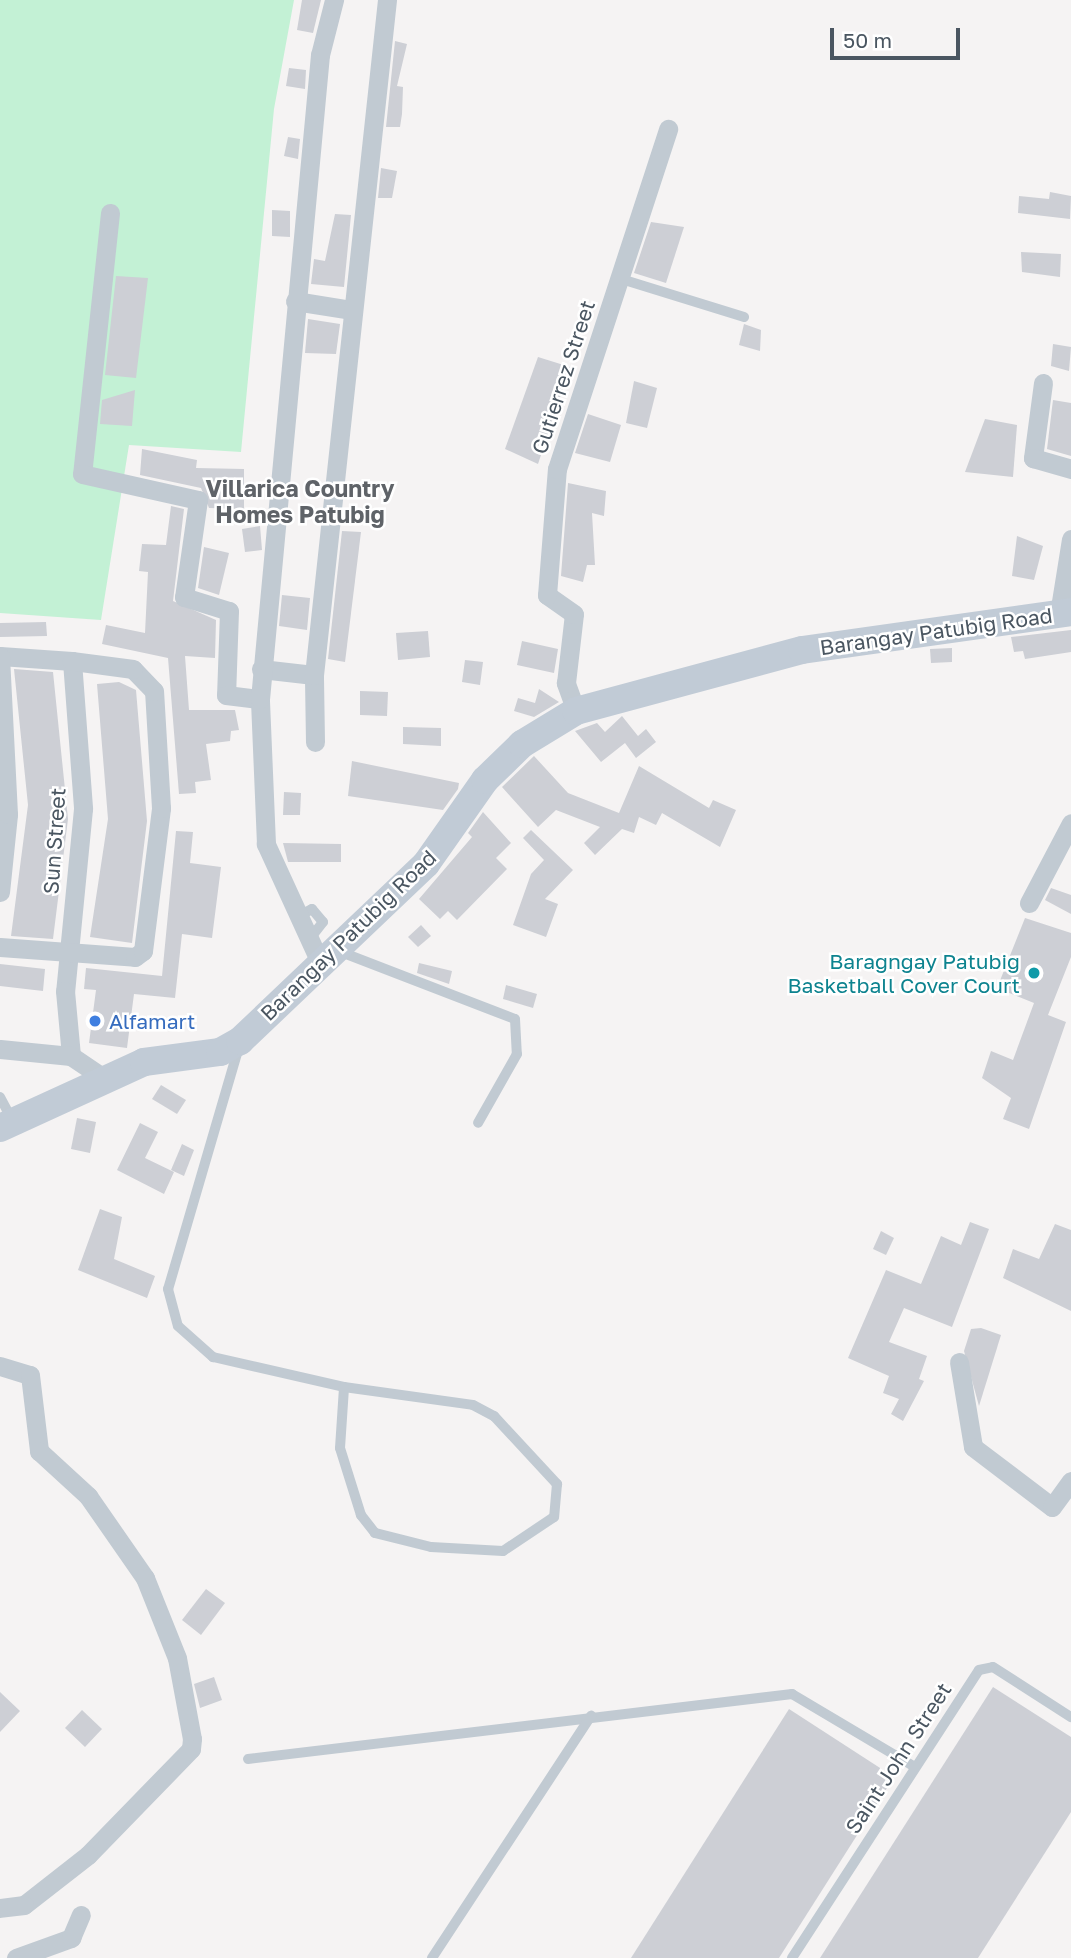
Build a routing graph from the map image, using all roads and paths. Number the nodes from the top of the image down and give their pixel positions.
1 (334, 0) edge
2 (387, 0) edge
3 (668, 129) dead end
4 (110, 213) dead end
5 (618, 278) junction
6 (295, 301) junction
7 (352, 310) junction
8 (744, 317) dead end
9 (1044, 383) dead end
10 (1071, 469) edge
11 (1071, 539) edge
12 (1065, 613) edge
13 (0, 656) edge
14 (72, 661) junction
15 (261, 669) junction
16 (314, 675) junction
17 (260, 699) junction
18 (576, 712) junction
19 (315, 742) dead end
20 (1071, 823) edge
21 (0, 892) edge
22 (1029, 903) dead end
23 (0, 947) edge
24 (320, 950) junction
25 (67, 954) junction
26 (240, 1041) junction
27 (0, 1049) edge
28 (71, 1056) junction
29 (104, 1078) junction
30 (4, 1115) edge
31 (478, 1123) dead end
32 (958, 1362) dead end
33 (0, 1366) edge
34 (344, 1387) junction
35 (1071, 1482) edge
36 (591, 1716) junction
37 (1071, 1717) edge
38 (248, 1759) dead end
39 (915, 1767) junction
40 (0, 1908) edge
41 (81, 1915) dead end
42 (16, 1958) edge
43 (432, 1958) edge
44 (792, 1958) edge

1 - 6 street
2 - 7 street
3 - 5 street, Gutierrez Street
4 - 17 street
5 - 8 lane
5 - 18 street, Gutierrez Street
6 - 7 street
6 - 15 street
7 - 16 street
9 - 10 street
11 - 12 street
12 - 18 main road, Barangay Patubig Road
13 - 14 street
13 - 21 street
14 - 25 street, Sun Street
14 - 25 street
15 - 16 street
15 - 17 street
16 - 19 street
17 - 24 street
18 - 24 main road, Barangay Patubig Road
20 - 22 street
23 - 25 street
24 - 26 main road, Barangay Patubig Road
24 - 31 lane
25 - 28 street, Sun Street
26 - 29 main road, Barangay Patubig Road
26 - 34 lane
27 - 28 street
28 - 29 street
29 - 30 main road, Barangay Patubig Road
32 - 35 street
33 - 40 street
34 - 34 lane
36 - 38 lane
36 - 39 lane
36 - 43 lane
37 - 39 lane, Saint John Street
39 - 44 lane, Saint John Street
41 - 42 street

